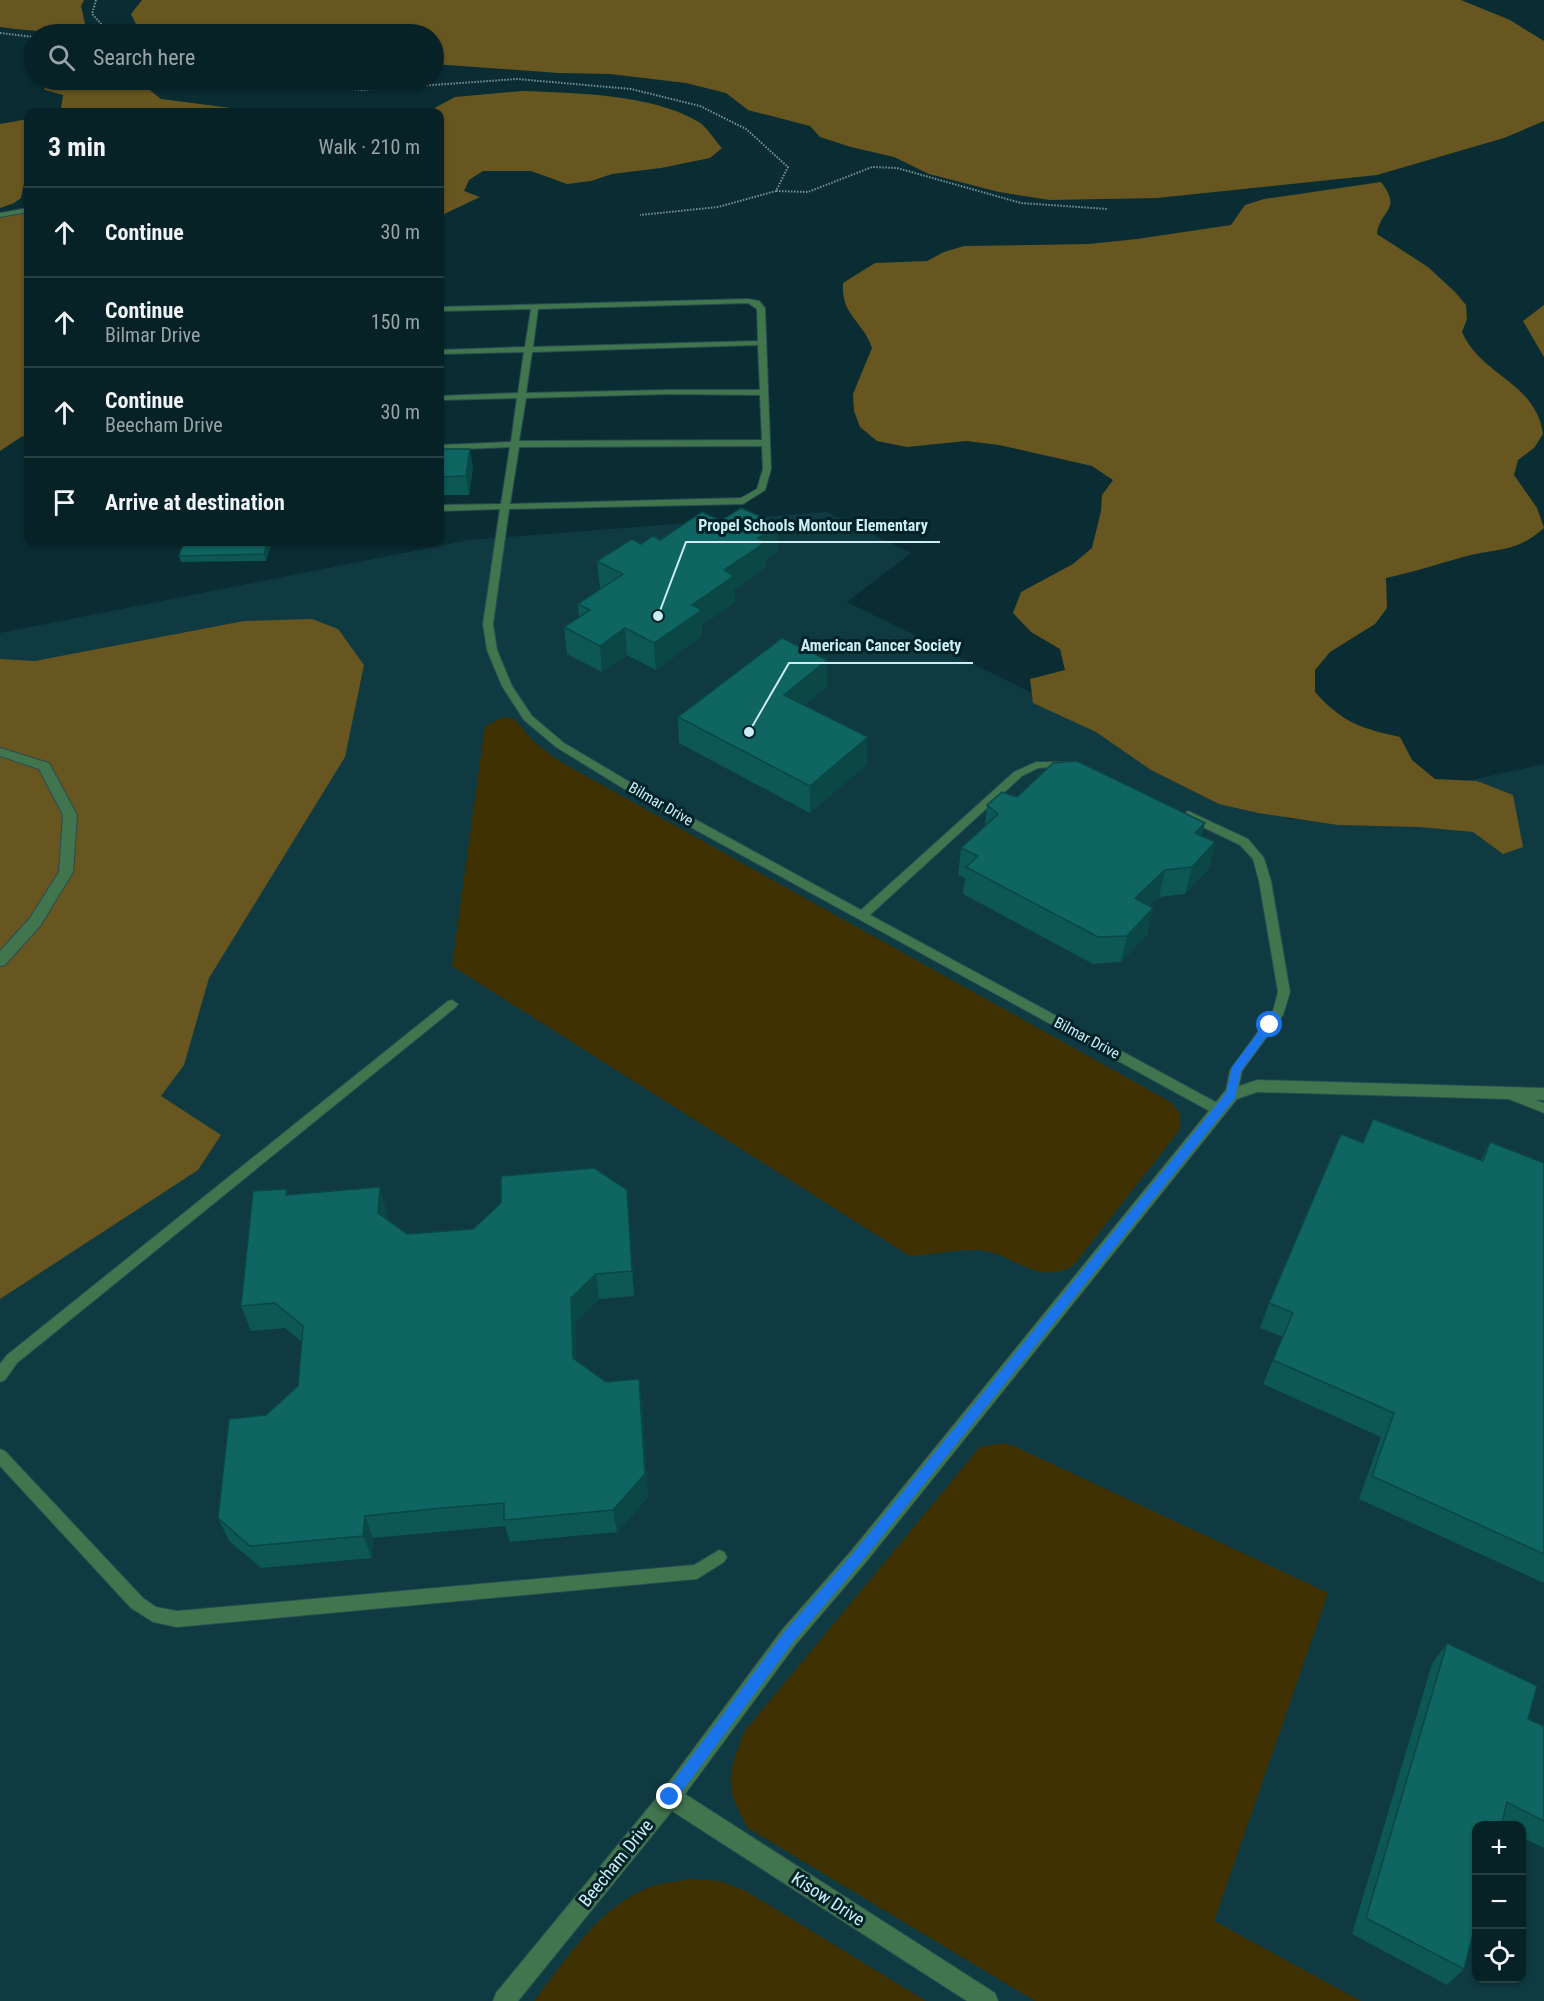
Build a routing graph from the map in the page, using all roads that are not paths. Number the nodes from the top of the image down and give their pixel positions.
1 (24, 211) edge
2 (0, 215) edge
3 (535, 306) junction
4 (444, 309) edge
5 (762, 343) junction
6 (529, 349) junction
7 (444, 352) edge
8 (764, 393) junction
9 (522, 396) junction
10 (444, 398) edge
11 (766, 443) junction
12 (514, 444) junction
13 (444, 447) edge
14 (504, 507) junction
15 (444, 508) edge
16 (0, 752) edge
17 (1076, 766) edge
18 (1182, 812) edge
19 (862, 916) junction
20 (0, 962) edge
21 (452, 1004) dead end
22 (1507, 1094) junction
23 (1544, 1094) edge
24 (1231, 1095) junction
25 (1544, 1108) edge
26 (1219, 1110) junction
27 (0, 1376) edge
28 (0, 1456) edge
29 (719, 1557) dead end
30 (670, 1797) junction
31 (504, 2001) edge
32 (987, 2001) edge

1 - 2 lane
3 - 4 lane
3 - 5 lane
3 - 6 lane, Bilmar Drive
5 - 6 lane
5 - 8 lane
6 - 7 lane
6 - 9 lane, Bilmar Drive
8 - 9 lane
8 - 11 lane
9 - 10 lane
9 - 12 lane, Bilmar Drive
11 - 12 lane
11 - 14 lane
12 - 13 lane
12 - 14 lane, Bilmar Drive
14 - 15 lane
14 - 19 lane, Bilmar Drive
16 - 20 street
17 - 19 lane
18 - 24 lane
19 - 26 lane, Bilmar Drive
21 - 27 lane
22 - 23 street
22 - 24 street
22 - 25 lane
24 - 26 street
26 - 30 street, Beecham Drive
28 - 29 lane
30 - 31 street, Beecham Drive
30 - 32 street, Kisow Drive

